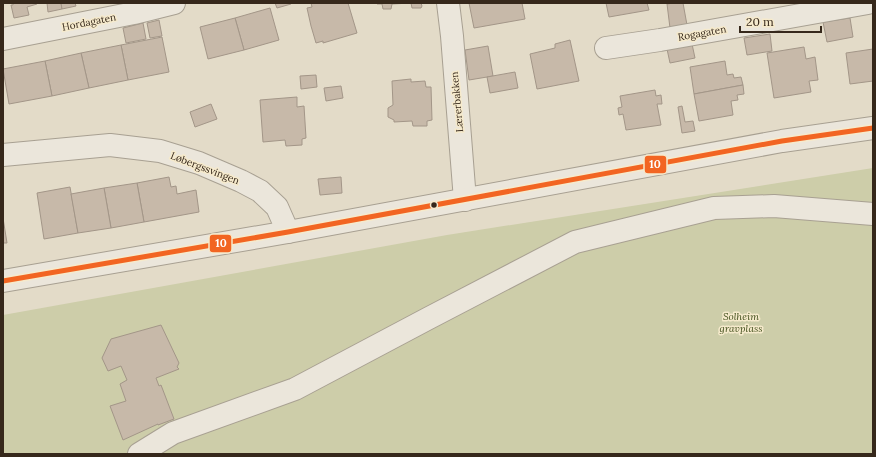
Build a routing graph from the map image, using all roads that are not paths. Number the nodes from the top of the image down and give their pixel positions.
1 (174, 3) edge
2 (448, 3) edge
3 (868, 3) edge
4 (3, 39) edge
5 (606, 48) dead end
6 (873, 128) edge
7 (3, 155) edge
8 (465, 200) junction
9 (873, 214) edge
10 (288, 232) junction
11 (3, 281) edge
12 (139, 454) edge

1 - 4 street, Hordagaten
2 - 8 street, Lærerbakken
3 - 5 street, Rogagaten
6 - 8 street
7 - 10 street, Løbergssvingen
8 - 10 street
9 - 12 street
10 - 11 street

